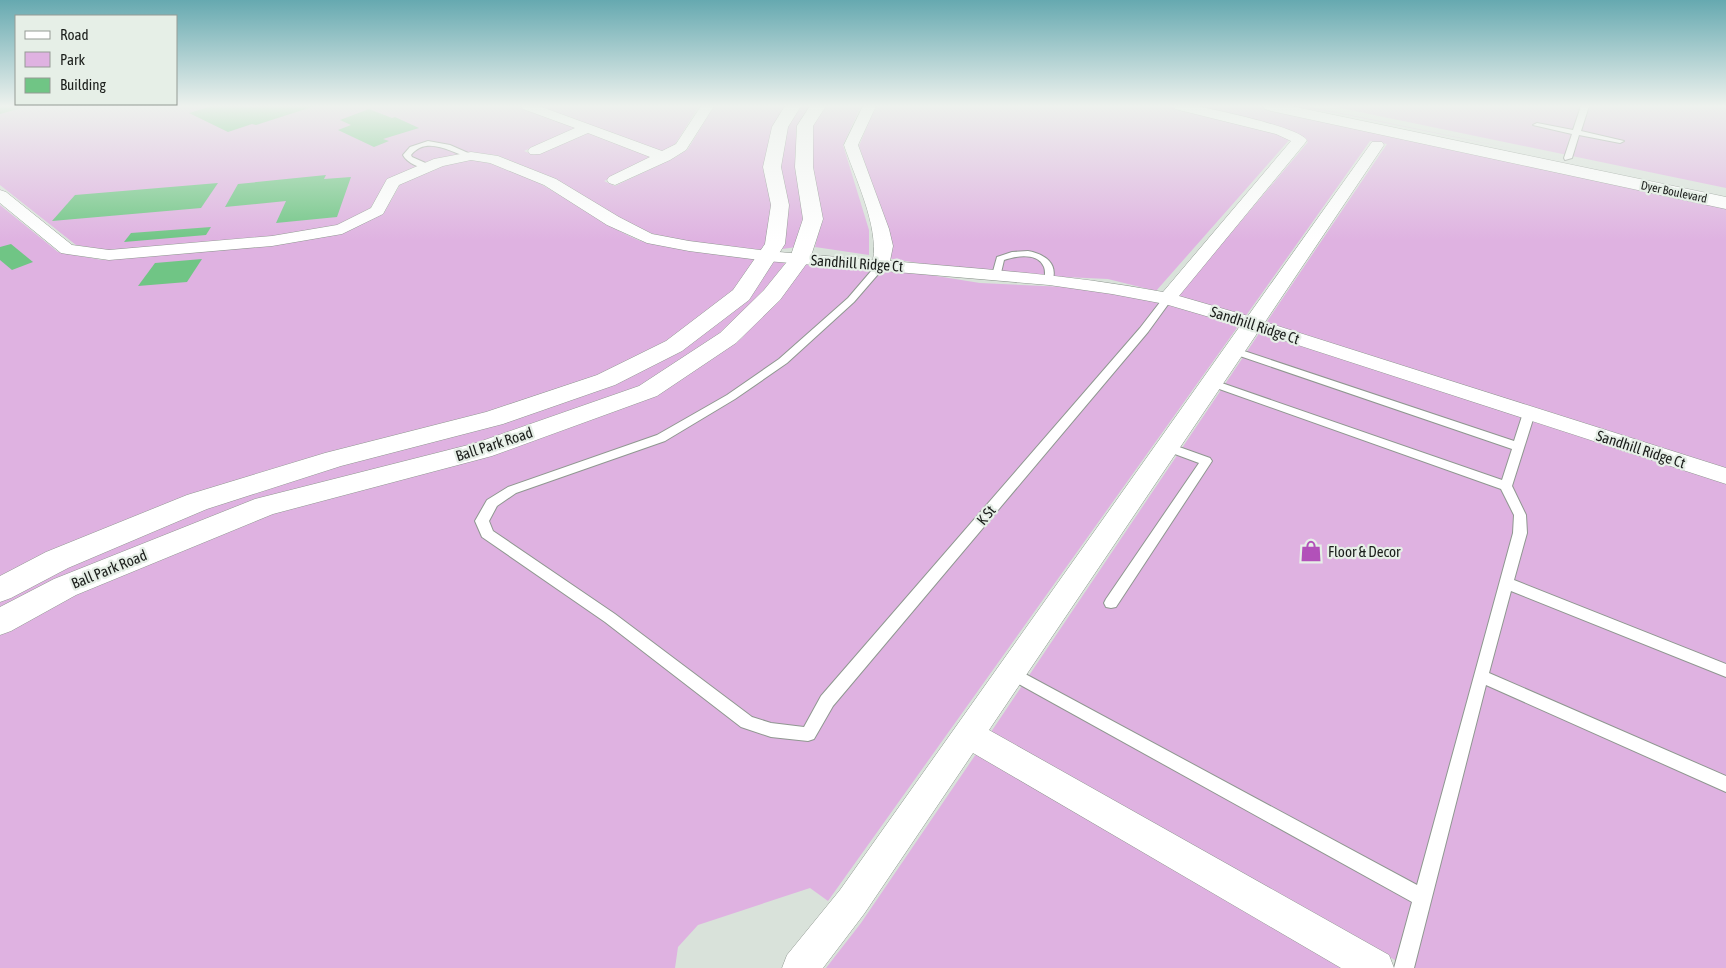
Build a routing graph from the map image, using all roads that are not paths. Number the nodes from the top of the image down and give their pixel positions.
1 (410, 151) edge
2 (460, 151) edge
3 (650, 151) edge
4 (674, 151) edge
5 (775, 151) edge
6 (804, 151) edge
7 (853, 151) edge
8 (1291, 151) edge
9 (1373, 151) edge
10 (1486, 151) edge
11 (1506, 151) edge
12 (1535, 151) edge
13 (1570, 151) edge
14 (471, 156) junction
15 (665, 157) junction
16 (1568, 158) junction
17 (427, 167) junction
18 (1598, 175) junction
19 (615, 180) dead end
20 (1726, 191) edge
21 (0, 195) edge
22 (1726, 195) edge
23 (1726, 203) edge
24 (768, 256) junction
25 (800, 259) junction
26 (881, 265) junction
27 (1166, 299) junction
28 (1253, 324) junction
29 (1235, 350) junction
30 (1212, 383) junction
31 (1529, 413) junction
32 (1168, 446) junction
33 (1519, 446) junction
34 (1726, 476) edge
35 (1506, 486) junction
36 (1506, 583) junction
37 (0, 590) edge
38 (1111, 603) dead end
39 (0, 622) edge
40 (1726, 671) edge
41 (1011, 673) junction
42 (1481, 676) junction
43 (968, 734) junction
44 (1726, 784) edge
45 (1423, 898) junction
46 (800, 968) edge
47 (1376, 968) edge
48 (1404, 968) edge

1 - 17 lane
2 - 14 lane
3 - 15 street
4 - 15 street
5 - 24 street, Ball Park Road
6 - 25 street, Ball Park Road
7 - 26 street
8 - 27 street
9 - 28 street
10 - 18 street, Dyer Boulevard
11 - 16 street
12 - 16 street, Dyer Boulevard
13 - 16 lane
14 - 17 street, Sandhill Ridge Ct
14 - 24 street, Sandhill Ridge Ct
15 - 19 street
16 - 20 street, Dyer Boulevard
17 - 21 street, Sandhill Ridge Ct
18 - 22 street
18 - 23 street, Dyer Boulevard
24 - 25 street, Sandhill Ridge Ct
24 - 37 street, Ball Park Road
25 - 26 street, Sandhill Ridge Ct
25 - 39 street, Ball Park Road
26 - 27 street, Sandhill Ridge Ct
26 - 27 lane, K St
27 - 28 street, Sandhill Ridge Ct
28 - 29 street
28 - 31 street, Sandhill Ridge Ct
29 - 30 street
29 - 33 lane
30 - 32 street
30 - 35 lane
31 - 33 lane
31 - 34 street, Sandhill Ridge Ct
32 - 38 lane
32 - 41 street
33 - 35 lane
35 - 36 lane
36 - 40 lane
36 - 42 lane
41 - 43 street
41 - 45 lane
42 - 44 lane
42 - 45 lane
43 - 46 street
43 - 47 street
45 - 48 lane

